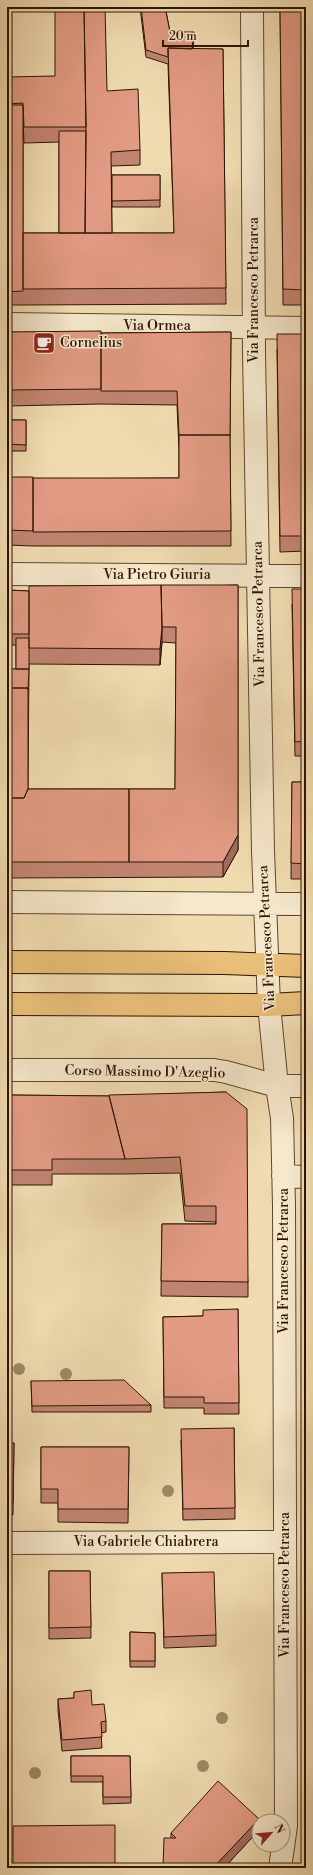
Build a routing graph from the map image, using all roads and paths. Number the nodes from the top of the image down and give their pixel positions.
1 (252, 7) edge
2 (7, 324) edge
3 (254, 327) junction
4 (306, 328) edge
5 (7, 574) edge
6 (258, 575) junction
7 (306, 576) edge
8 (7, 902) edge
9 (264, 902) junction
10 (306, 904) edge
11 (7, 962) edge
12 (266, 965) junction
13 (306, 966) edge
14 (306, 1003) edge
15 (7, 1004) edge
16 (269, 1005) junction
17 (7, 1070) edge
18 (277, 1086) junction
19 (306, 1086) edge
20 (283, 1176) junction
21 (306, 1177) edge
22 (286, 1542) junction
23 (7, 1543) edge
24 (280, 1868) edge

1 - 3 street, Via Francesco Petrarca
2 - 3 street, Via Ormea
3 - 4 street, Via Ormea
3 - 6 street, Via Francesco Petrarca
5 - 6 street, Via Pietro Giuria
6 - 7 street, Via Pietro Giuria
6 - 9 street, Via Francesco Petrarca
8 - 9 street
9 - 10 street
9 - 12 street, Via Francesco Petrarca
11 - 12 main road
12 - 13 main road
12 - 16 street, Via Francesco Petrarca
14 - 16 main road
15 - 16 main road
16 - 18 street, Via Francesco Petrarca
17 - 18 street, Corso Massimo D'Azeglio
18 - 19 street, Corso Massimo D'Azeglio
18 - 20 street, Via Francesco Petrarca
20 - 21 street
20 - 22 street, Via Francesco Petrarca
22 - 23 street, Via Gabriele Chiabrera
22 - 24 street, Via Francesco Petrarca

